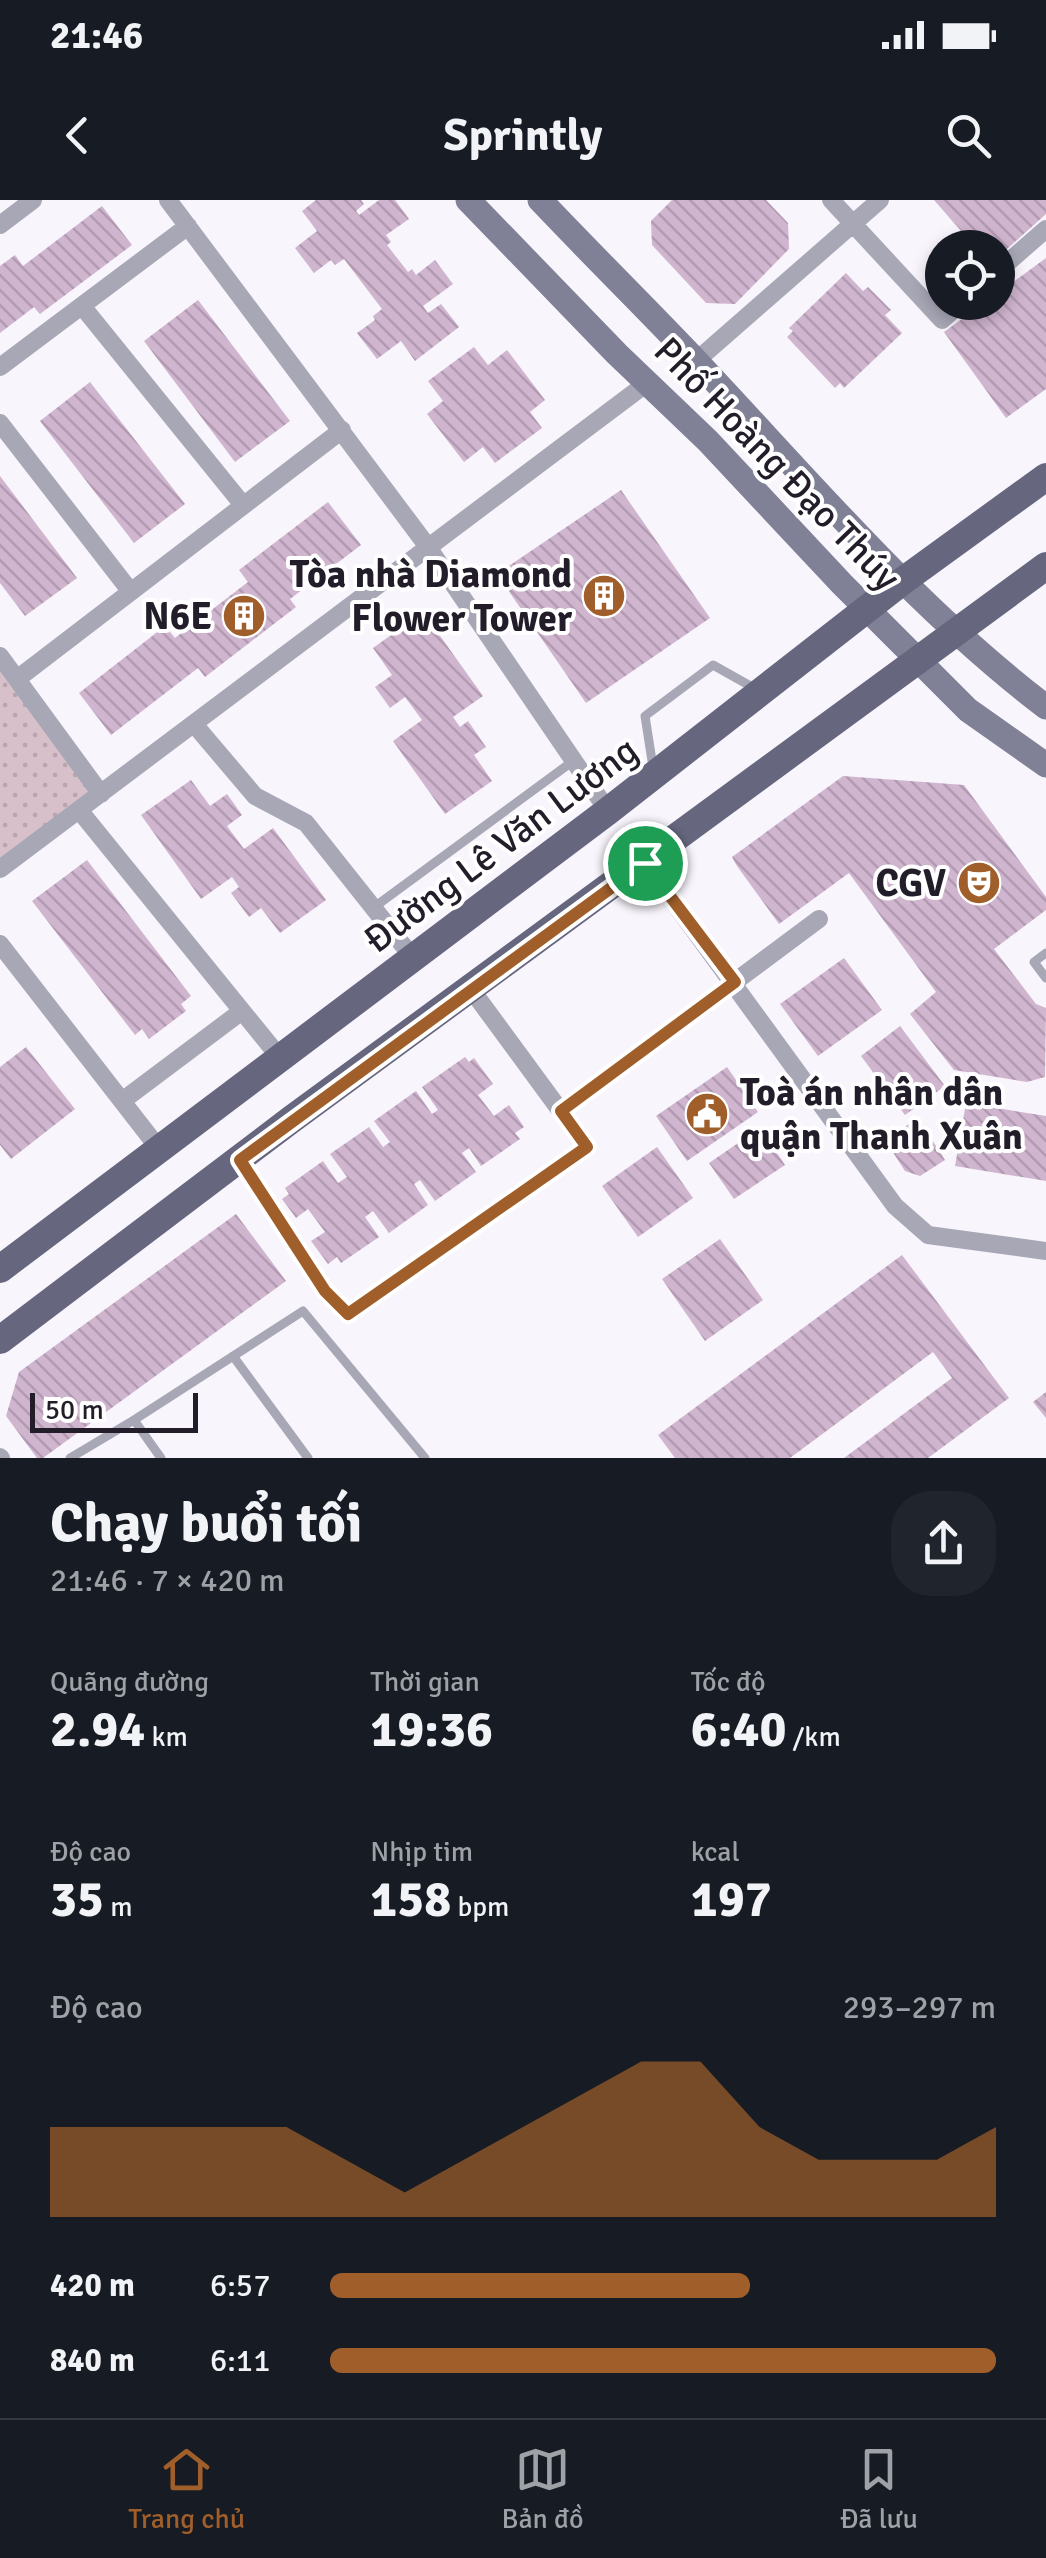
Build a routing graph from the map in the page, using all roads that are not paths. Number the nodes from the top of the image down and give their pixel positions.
1 (33, 200) edge
2 (168, 200) edge
3 (468, 200) edge
4 (540, 200) edge
5 (831, 200) edge
6 (880, 200) edge
7 (853, 222) junction
8 (0, 225) edge
9 (188, 226) junction
10 (1046, 229) edge
11 (1015, 256) edge
12 (925, 301) edge
13 (82, 306) junction
14 (696, 361) junction
15 (0, 367) edge
16 (647, 383) junction
17 (0, 422) edge
18 (342, 430) junction
19 (1046, 477) edge
20 (244, 505) junction
21 (428, 547) junction
22 (1046, 566) edge
23 (904, 580) junction
24 (131, 592) junction
25 (867, 610) junction
26 (958, 632) junction
27 (0, 656) edge
28 (918, 660) junction
29 (18, 679) junction
30 (761, 692) junction
31 (1046, 708) edge
32 (194, 724) junction
33 (574, 761) junction
34 (1046, 764) edge
35 (655, 775) junction
36 (101, 794) junction
37 (79, 810) junction
38 (608, 811) junction
39 (645, 863) junction
40 (0, 870) edge
41 (373, 908) junction
42 (819, 919) dead end
43 (0, 944) edge
44 (1046, 953) edge
45 (414, 959) junction
46 (1046, 978) edge
47 (735, 982) junction
48 (471, 989) junction
49 (242, 1011) junction
50 (280, 1059) junction
51 (122, 1102) junction
52 (561, 1111) junction
53 (587, 1147) joint
54 (160, 1150) junction
55 (240, 1160) junction
56 (1046, 1251) edge
57 (0, 1269) edge
58 (0, 1340) edge
59 (234, 1356) junction
60 (134, 1420) junction
61 (70, 1458) edge
62 (161, 1458) edge
63 (308, 1458) edge
64 (425, 1458) edge

1 - 8 street
2 - 9 street
3 - 16 main road, Phố Hoàng Đạo Thúy
4 - 14 main road, Phố Hoàng Đạo Thúy
5 - 7 street
6 - 7 street
7 - 12 street
7 - 14 street
9 - 13 street
9 - 18 street
10 - 11 street
13 - 15 street
13 - 20 street
14 - 23 main road, Phố Hoàng Đạo Thúy
16 - 21 street
16 - 25 main road, Phố Hoàng Đạo Thúy
17 - 24 street
18 - 20 street
18 - 21 street
19 - 23 main road, Đường Lê Văn Lương
20 - 24 street
21 - 32 street
21 - 33 street
22 - 26 main road
23 - 25 main road, Đường Lê Văn Lương
23 - 26 main road, Phố Hoàng Đạo Thúy
24 - 29 street
25 - 28 main road, Phố Hoàng Đạo Thúy
25 - 30 main road, Đường Lê Văn Lương
26 - 28 main road
26 - 31 main road, Phố Hoàng Đạo Thúy
27 - 29 street
28 - 34 main road, Phố Hoàng Đạo Thúy
28 - 39 main road
29 - 36 street
30 - 35 main road, Đường Lê Văn Lương
30 - 35 lane
32 - 36 street
32 - 41 street
33 - 38 street
33 - 41 lane
35 - 38 main road, Đường Lê Văn Lương
36 - 37 street
37 - 40 street
37 - 49 street
38 - 45 main road, Đường Lê Văn Lương
39 - 47 street
39 - 48 main road
41 - 45 street
42 - 47 street
43 - 51 street
44 - 46 lane
45 - 50 main road, Đường Lê Văn Lương
47 - 52 street
47 - 56 street
48 - 52 street
48 - 55 main road
49 - 50 street
49 - 51 street
50 - 54 main road, Đường Lê Văn Lương
51 - 54 street
52 - 53 street
53 - 55 lane
54 - 57 main road, Đường Lê Văn Lương
55 - 58 main road
59 - 60 lane
59 - 63 lane
59 - 64 lane
60 - 61 lane
60 - 62 lane

